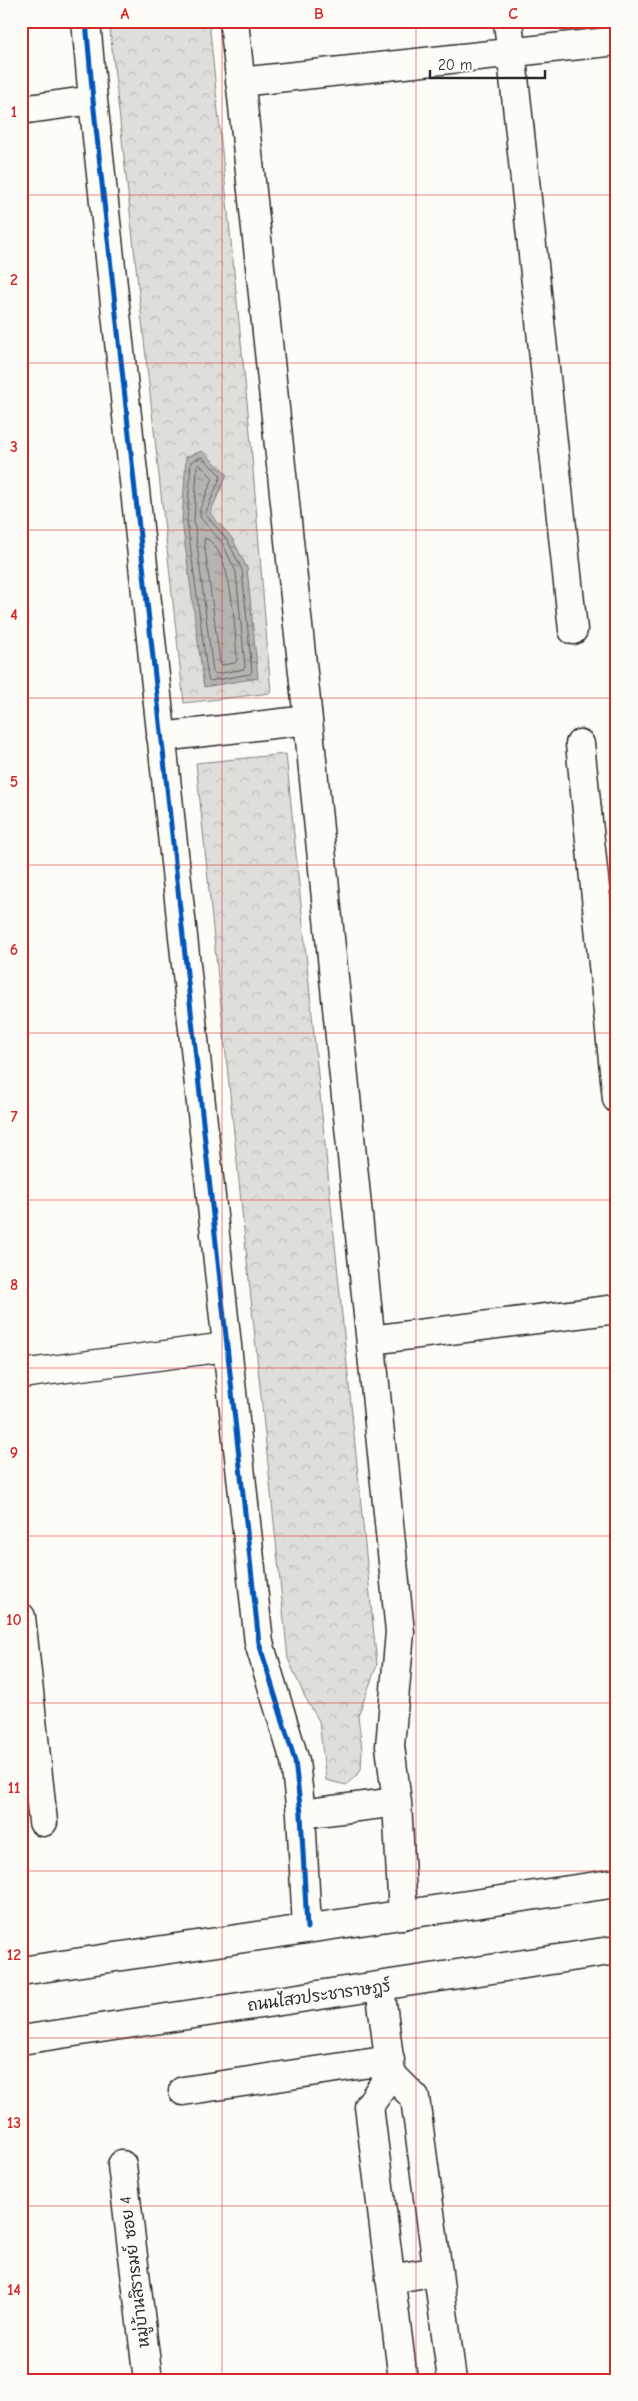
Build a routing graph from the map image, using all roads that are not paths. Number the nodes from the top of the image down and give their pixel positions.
1 (86, 21) edge
2 (234, 21) edge
3 (508, 21) edge
4 (617, 42) edge
5 (512, 52) junction
6 (240, 82) junction
7 (92, 100) junction
8 (21, 110) edge
9 (573, 630) dead end
10 (308, 720) junction
11 (161, 737) junction
12 (580, 744) dead end
13 (617, 1099) edge
14 (617, 1309) edge
15 (370, 1340) junction
16 (226, 1347) junction
17 (21, 1374) edge
18 (21, 1617) edge
19 (397, 1802) junction
20 (301, 1814) junction
21 (43, 1822) dead end
22 (617, 1883) edge
23 (403, 1915) junction
24 (307, 1928) junction
25 (617, 1950) edge
26 (21, 1971) edge
27 (380, 1987) junction
28 (21, 2040) edge
29 (390, 2067) junction
30 (183, 2091) dead end
31 (122, 2165) dead end
32 (438, 2271) junction
33 (390, 2279) junction
34 (148, 2380) edge
35 (403, 2380) edge
36 (452, 2380) edge

1 - 7 street
2 - 6 street
3 - 5 street
4 - 5 street
5 - 6 street
5 - 9 street
6 - 10 street
7 - 8 street
7 - 11 street
10 - 11 street
10 - 15 street
11 - 16 street
12 - 13 street
14 - 15 street
15 - 19 street
16 - 17 street
16 - 20 street
18 - 21 street
19 - 20 street
19 - 23 street
20 - 24 street
22 - 23 street
23 - 24 street
24 - 26 street
25 - 27 street, ถนนไสวประชาราษฎร์
27 - 28 street, ถนนไสวประชาราษฎร์
27 - 29 street
29 - 30 street
29 - 32 street
29 - 33 street
31 - 34 street, หมู่บ้านสิรารมย์ ซอย 4
32 - 33 street
32 - 36 street
33 - 35 street

